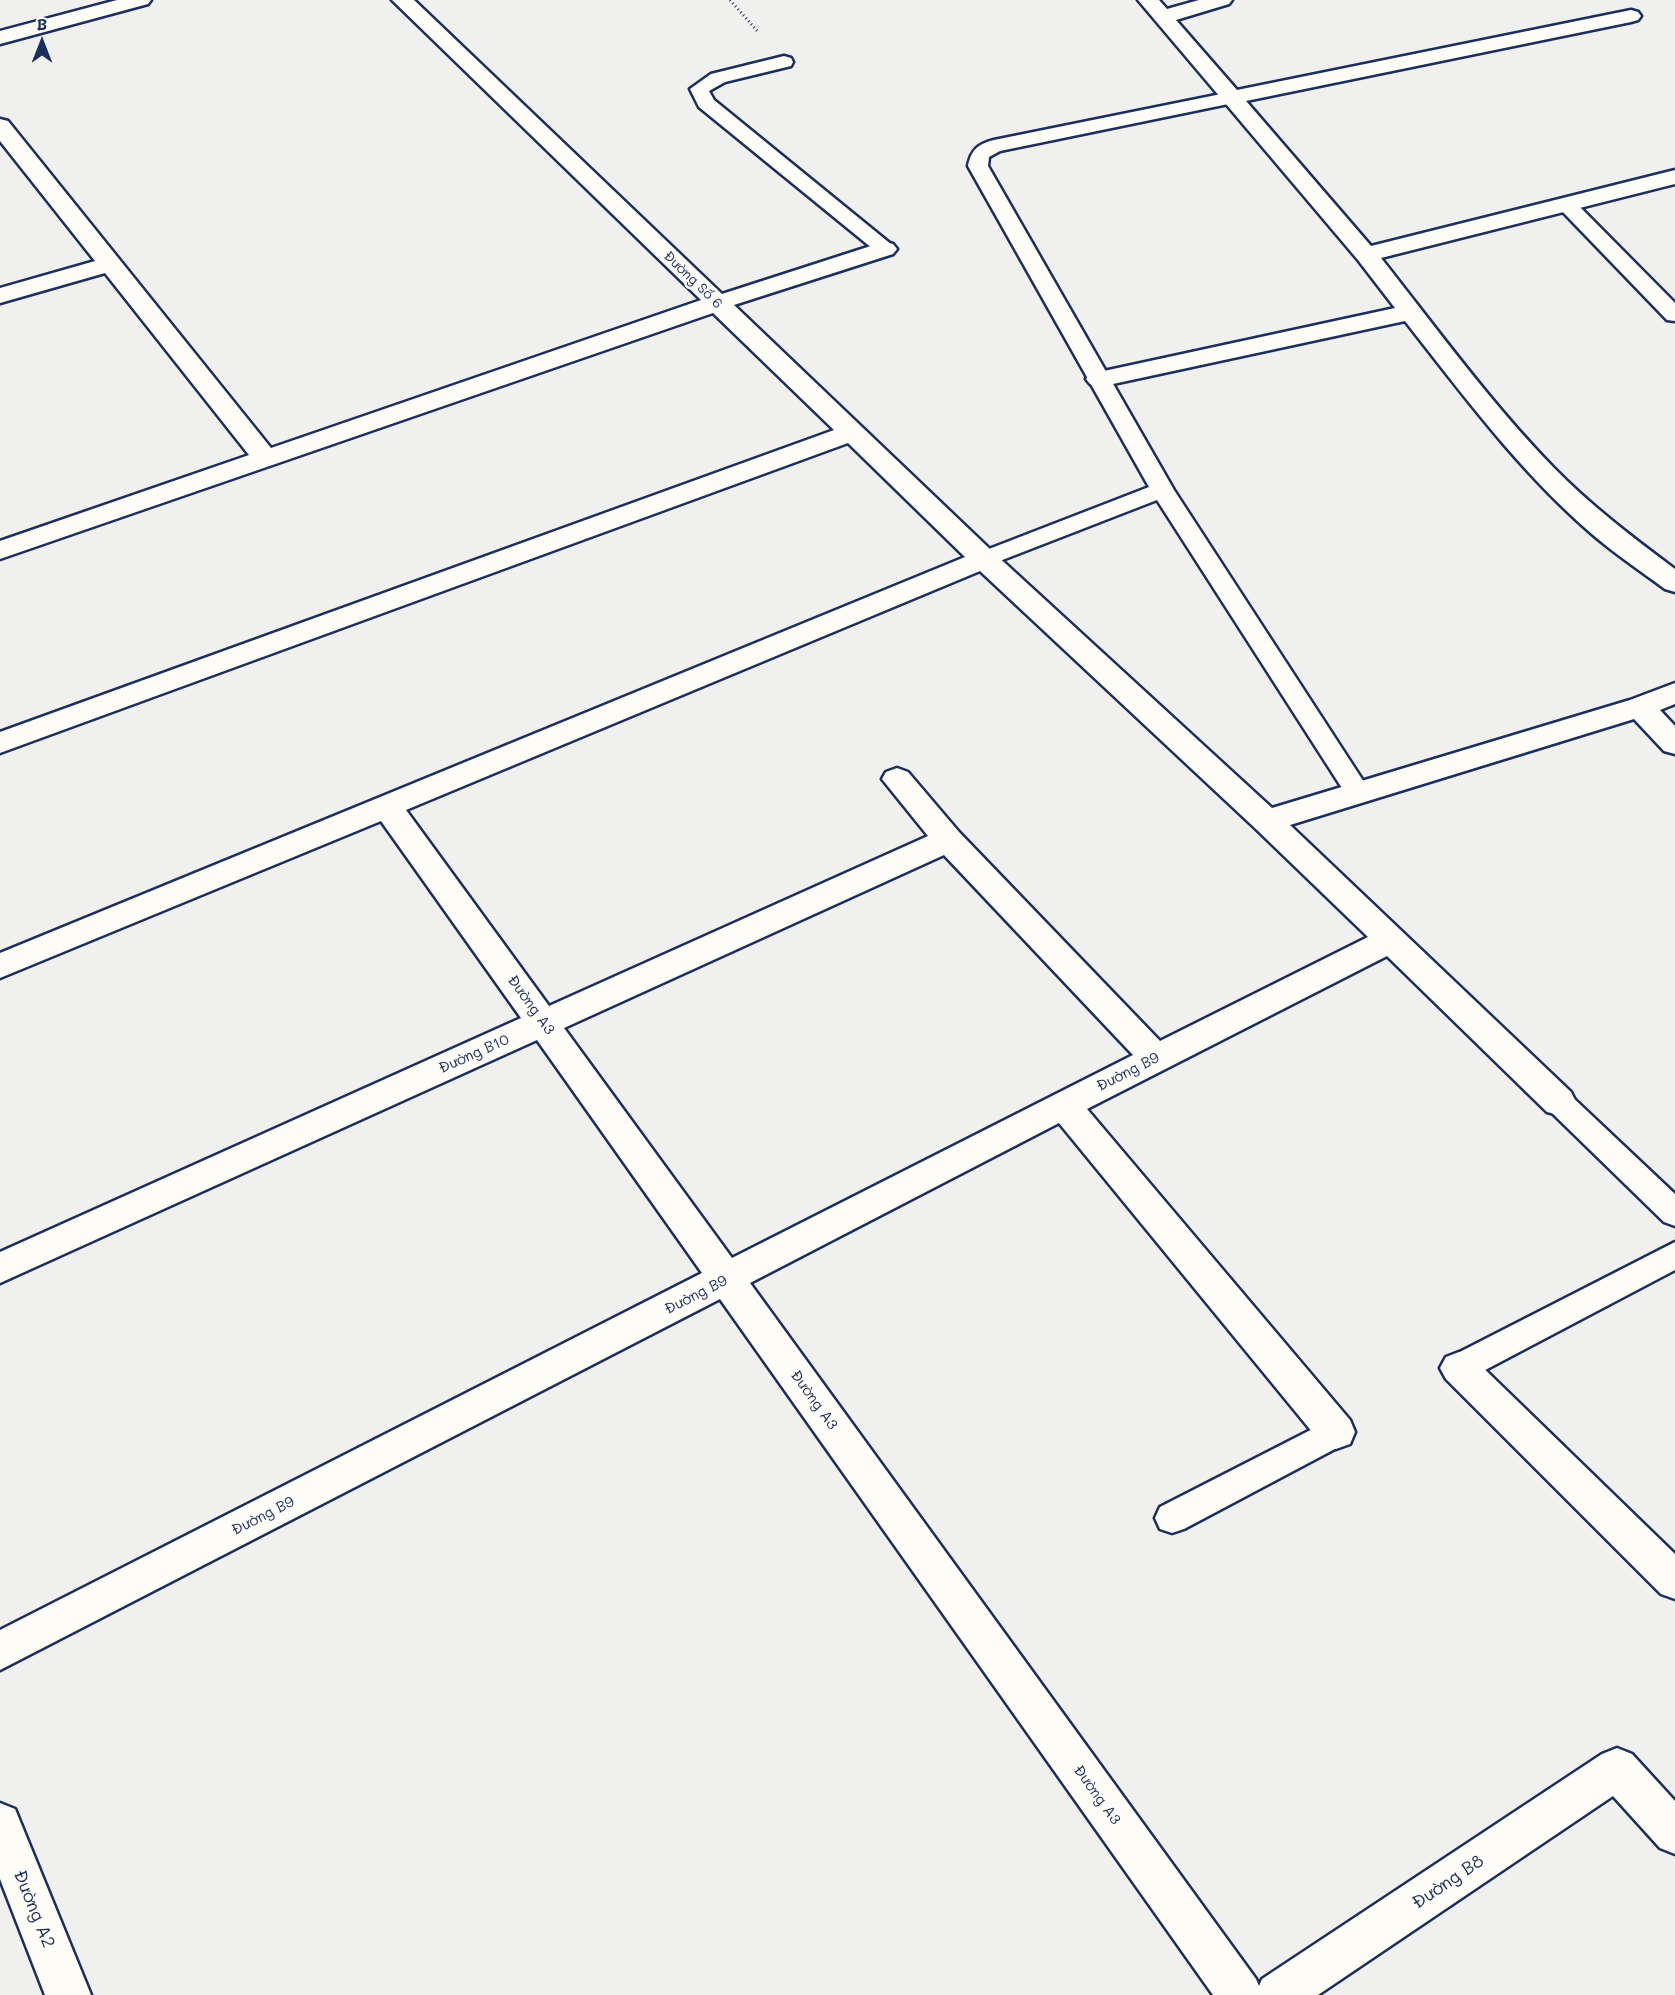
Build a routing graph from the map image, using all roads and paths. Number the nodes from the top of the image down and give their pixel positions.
1 (141, 0) edge
2 (402, 0) edge
3 (1222, 0) edge
4 (1155, 8) edge
5 (1631, 16) dead end
6 (0, 38) edge
7 (784, 62) dead end
8 (1231, 98) junction
9 (0, 126) edge
10 (12, 158) edge
11 (1675, 177) edge
12 (1567, 205) junction
13 (885, 249) joint
14 (1366, 255) junction
15 (110, 264) junction
16 (0, 296) edge
17 (717, 303) junction
18 (1410, 312) junction
19 (1675, 315) edge
20 (1099, 379) junction
21 (852, 432) junction
22 (265, 458) junction
23 (1162, 490) junction
24 (0, 550) edge
25 (984, 559) junction
26 (1675, 583) edge
27 (1675, 693) edge
28 (1640, 707) junction
29 (0, 743) edge
30 (1675, 744) edge
31 (897, 779) dead end
32 (1358, 793) junction
33 (387, 806) junction
34 (1267, 821) junction
35 (948, 840) junction
36 (1392, 939) junction
37 (0, 966) edge
38 (543, 1023) junction
39 (1156, 1058) junction
40 (1559, 1102) joint
41 (1064, 1105) junction
42 (1675, 1213) edge
43 (1675, 1255) edge
44 (0, 1268) edge
45 (727, 1279) junction
46 (1459, 1368) joint
47 (1336, 1432) joint
48 (1172, 1518) dead end
49 (1675, 1581) edge
50 (0, 1651) edge
51 (0, 1824) edge
52 (1675, 1833) edge
53 (68, 1995) edge
54 (1240, 1995) edge
55 (1278, 1995) edge

1 - 6 street
2 - 17 street, Đường Số 6
3 - 4 street
4 - 8 street
5 - 8 street
7 - 13 lane
8 - 14 street
8 - 20 lane
9 - 10 street
10 - 15 street
11 - 12 street
12 - 14 street
12 - 19 lane
13 - 17 street
14 - 18 street
15 - 16 street
15 - 22 street
17 - 21 street, Đường Số 6
17 - 22 street
18 - 20 street
18 - 26 street
20 - 23 lane
21 - 25 street, Đường Số 6
21 - 29 street
22 - 24 street
23 - 25 lane
23 - 32 lane
25 - 33 street
25 - 34 street, Đường Số 6
27 - 28 street
28 - 30 street
28 - 32 street
31 - 35 street
32 - 34 street
33 - 37 street
33 - 38 street, Đường A3
34 - 36 street, Đường Số 6
35 - 38 street, Đường B10
35 - 39 street
36 - 39 street, Đường B9
36 - 40 street, Đường Số 6
38 - 44 street, Đường B10
38 - 45 street, Đường A3
39 - 41 street, Đường B9
40 - 42 lane
41 - 45 street, Đường B9
41 - 47 street
43 - 46 lane
45 - 50 street, Đường B9
45 - 54 street, Đường A3
46 - 49 street
47 - 48 lane
51 - 53 street, Đường A2
52 - 55 street, Đường B8

